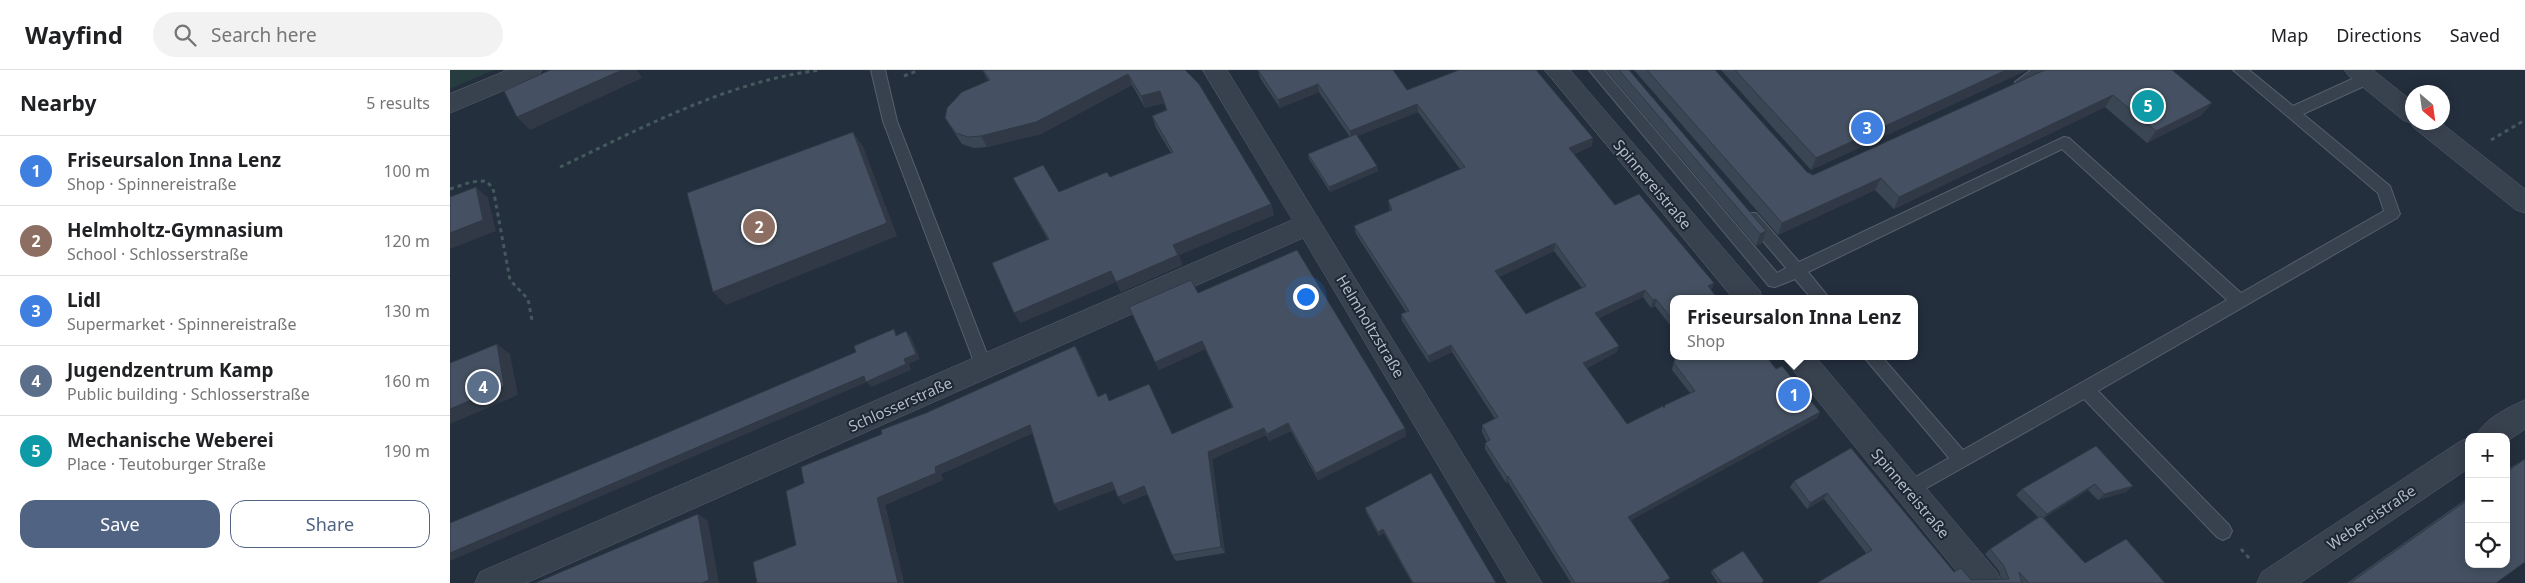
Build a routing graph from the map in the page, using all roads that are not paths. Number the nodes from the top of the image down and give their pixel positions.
1 (530, 70) edge
2 (878, 70) edge
3 (1215, 70) edge
4 (1557, 70) edge
5 (1596, 70) edge
6 (2038, 70) edge
7 (2240, 70) edge
8 (2362, 74) edge
9 (2009, 88) edge
10 (450, 104) edge
11 (2405, 108) edge
12 (2292, 113) junction
13 (2433, 130) edge
14 (2525, 203) edge
15 (1744, 210) edge
16 (1309, 224) junction
17 (1797, 270) junction
18 (1747, 295) edge
19 (1819, 295) edge
20 (2239, 301) junction
21 (1801, 360) edge
22 (1874, 360) edge
23 (984, 367) junction
24 (2085, 389) junction
25 (2525, 413) edge
26 (2496, 433) edge
27 (2465, 454) edge
28 (1961, 460) junction
29 (1909, 490) junction
30 (2223, 531) road end
31 (491, 583) edge
32 (1526, 583) edge
33 (1986, 583) edge
34 (2273, 583) edge

1 - 10 street
2 - 23 lane
3 - 16 street, Helmholtzstraße
4 - 18 street, Spinnereistraße
5 - 17 lane
6 - 9 lane
7 - 12 lane
8 - 11 street
8 - 12 lane
12 - 20 lane
13 - 14 street
15 - 17 lane
16 - 23 street, Schlosserstraße
16 - 32 street, Helmholtzstraße
17 - 19 lane
17 - 20 lane
20 - 24 lane
21 - 29 street, Spinnereistraße
22 - 28 lane
23 - 31 street, Schlosserstraße
24 - 28 lane
24 - 30 lane
25 - 26 street
27 - 34 street, Webereistraße
28 - 29 lane
29 - 33 street, Spinnereistraße

